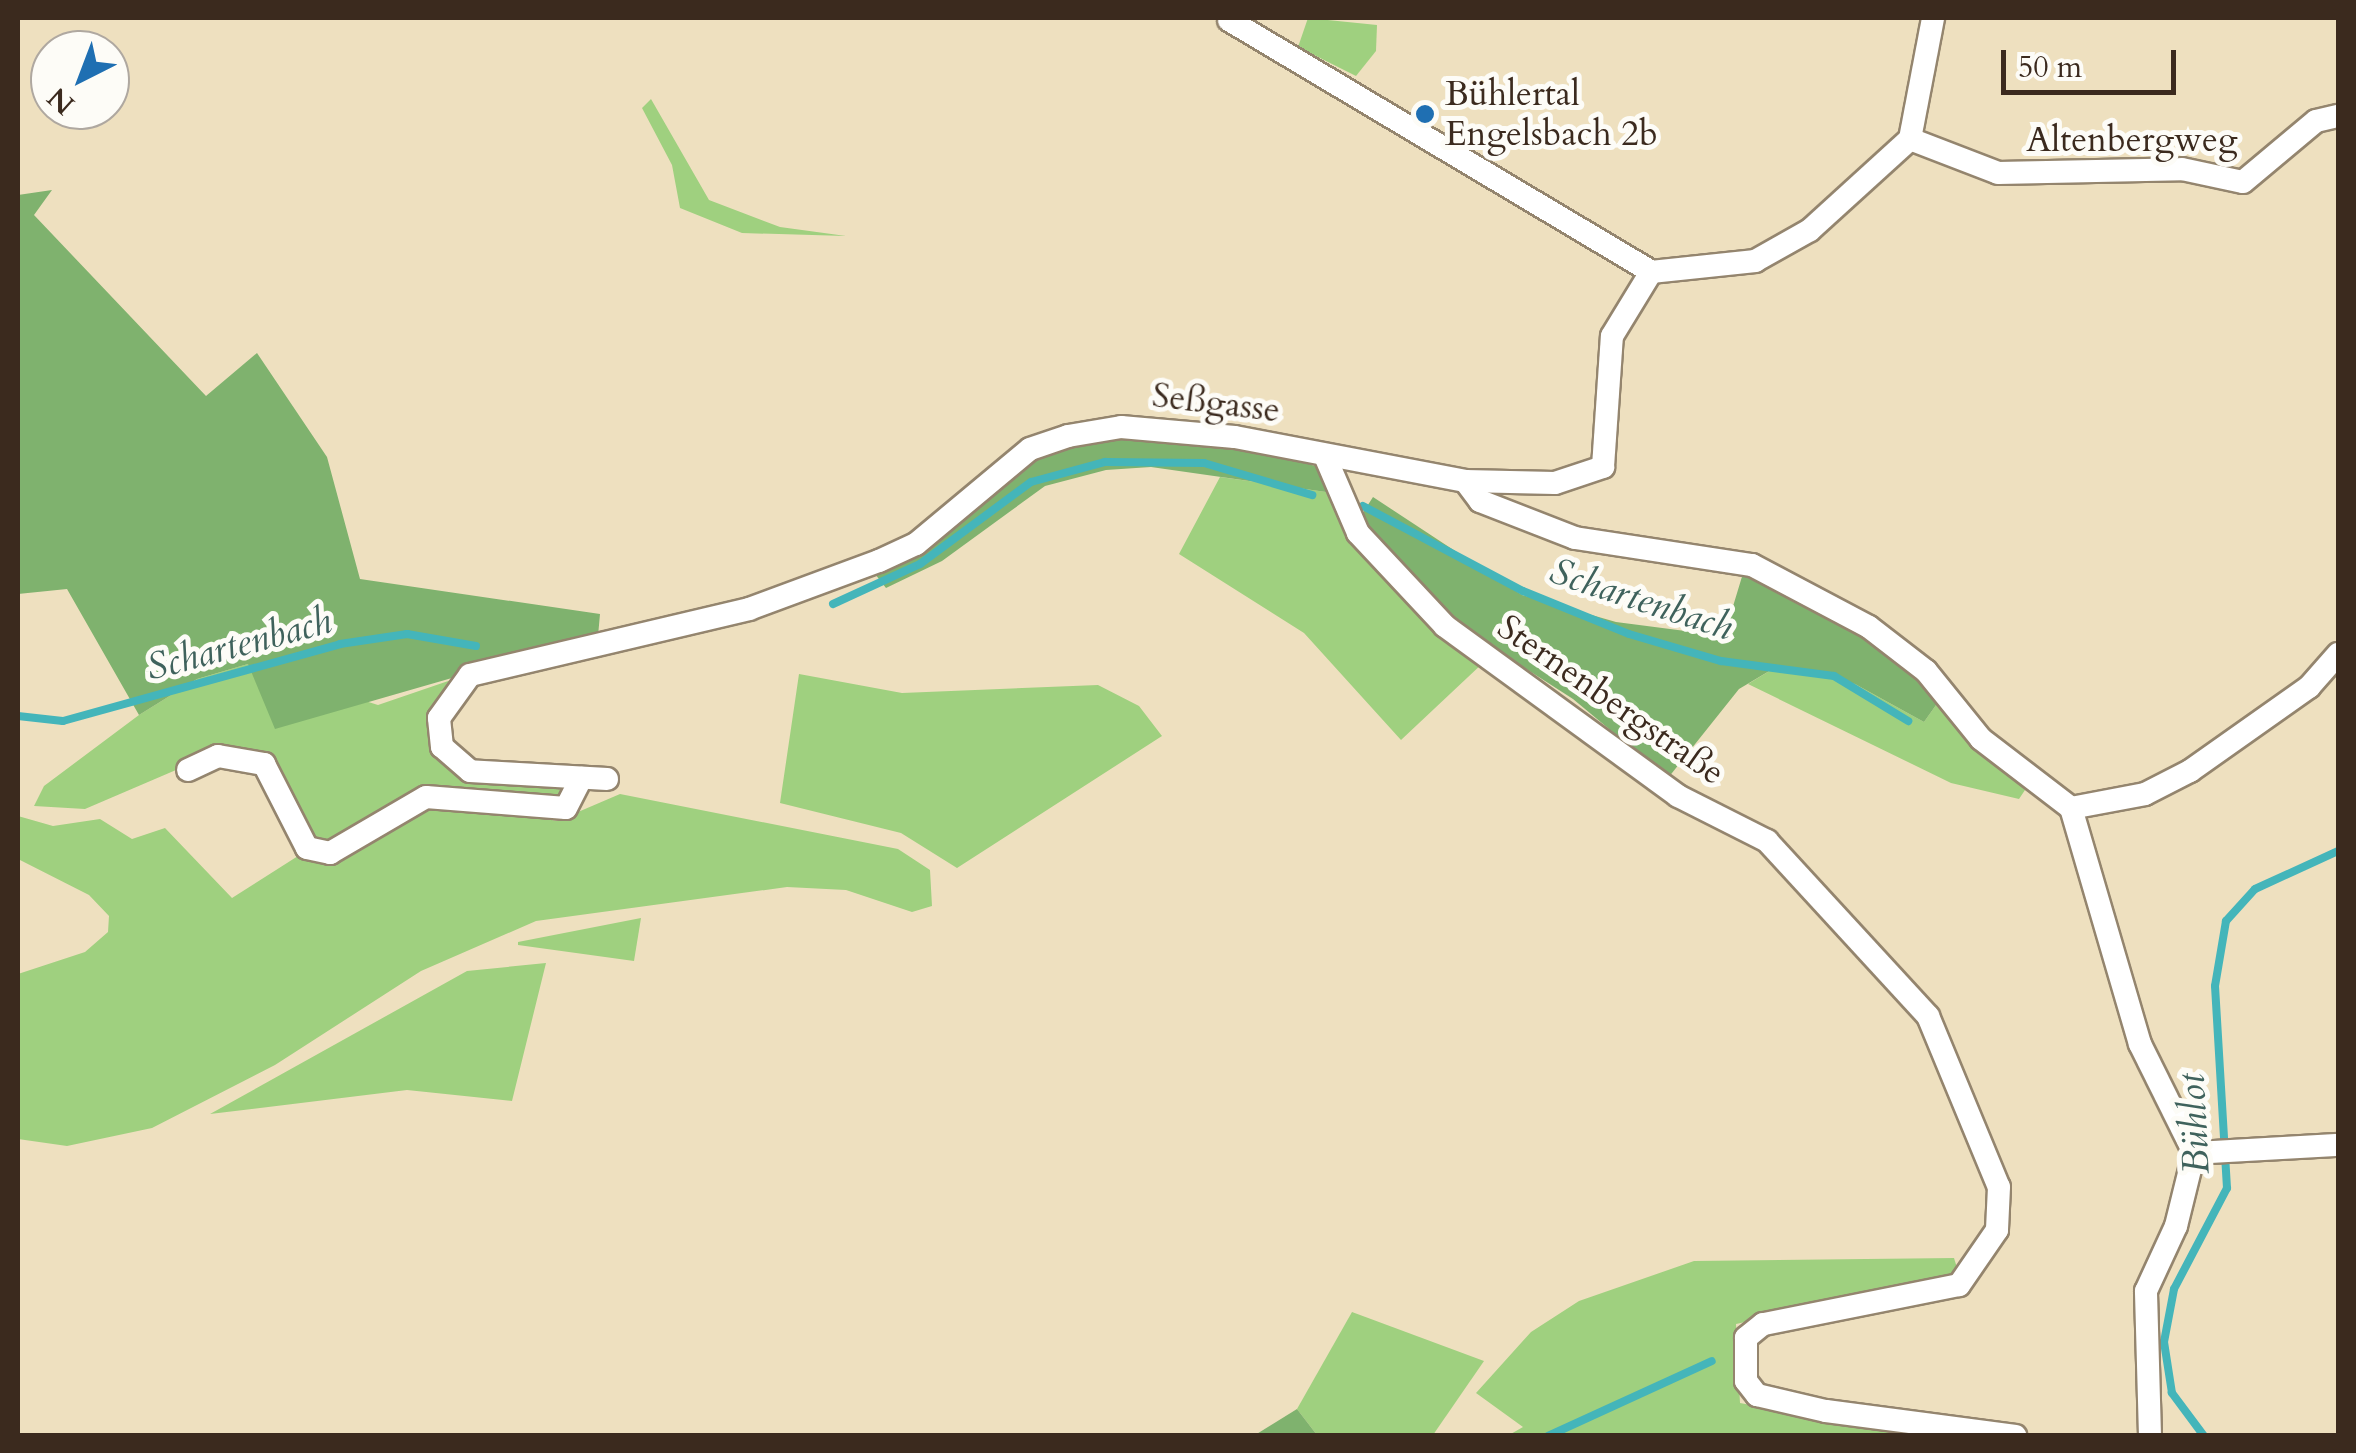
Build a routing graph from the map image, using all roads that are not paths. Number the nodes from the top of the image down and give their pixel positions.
1 (1934, 18) edge
2 (1229, 20) dead end
3 (2338, 116) edge
4 (1910, 140) junction
5 (1650, 272) junction
6 (1325, 456) junction
7 (1464, 482) junction
8 (2338, 654) edge
9 (188, 770) dead end
10 (581, 778) junction
11 (607, 779) dead end
12 (2071, 808) junction
13 (2338, 1145) edge
14 (2203, 1152) junction
15 (2016, 1436) edge
16 (2150, 1436) edge

1 - 4 street
2 - 5 street
3 - 4 street, Altenbergweg
4 - 5 street
5 - 7 street, Seßgasse
6 - 7 street, Seßgasse
6 - 10 street, Seßgasse
6 - 15 street, Sternenbergstraße
7 - 12 street
8 - 12 street
9 - 10 street
10 - 11 street, Seßgasse
12 - 14 street
13 - 14 street
14 - 16 street

